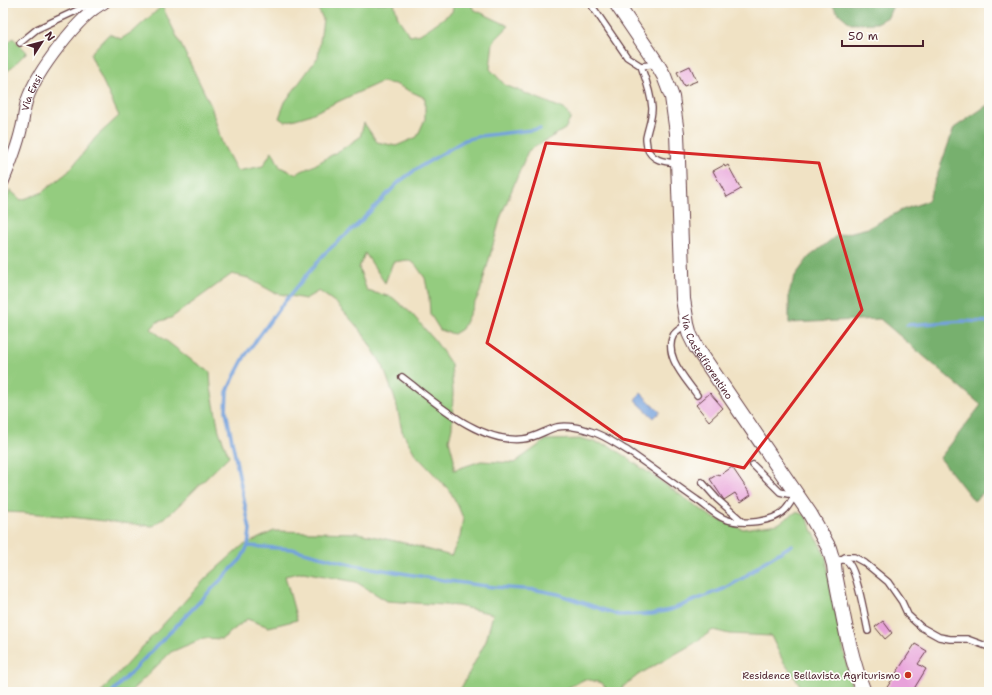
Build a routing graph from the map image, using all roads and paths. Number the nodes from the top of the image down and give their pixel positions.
1 (93, 3) edge
2 (104, 3) edge
3 (590, 3) edge
4 (616, 3) edge
5 (20, 42) dead end
6 (651, 65) junction
7 (641, 66) junction
8 (678, 163) junction
9 (3, 182) edge
10 (687, 324) junction
11 (402, 377) dead end
12 (697, 395) dead end
13 (753, 465) dead end
14 (702, 482) dead end
15 (796, 494) junction
16 (742, 521) junction
17 (838, 562) junction
18 (868, 631) dead end
19 (989, 647) edge
20 (864, 692) edge

1 - 5 lane
2 - 9 street, Via Ensi
3 - 7 lane
4 - 6 street, Via Castelfiorentino
6 - 7 lane
6 - 8 street, Via Castelfiorentino
7 - 8 lane
8 - 10 street, Via Castelfiorentino
10 - 12 lane
10 - 15 street, Via Castelfiorentino
11 - 16 lane
13 - 15 lane
14 - 16 lane
15 - 16 lane
15 - 17 street, Via Castelfiorentino
17 - 18 lane
17 - 19 lane
17 - 20 street, Via Castelfiorentino

